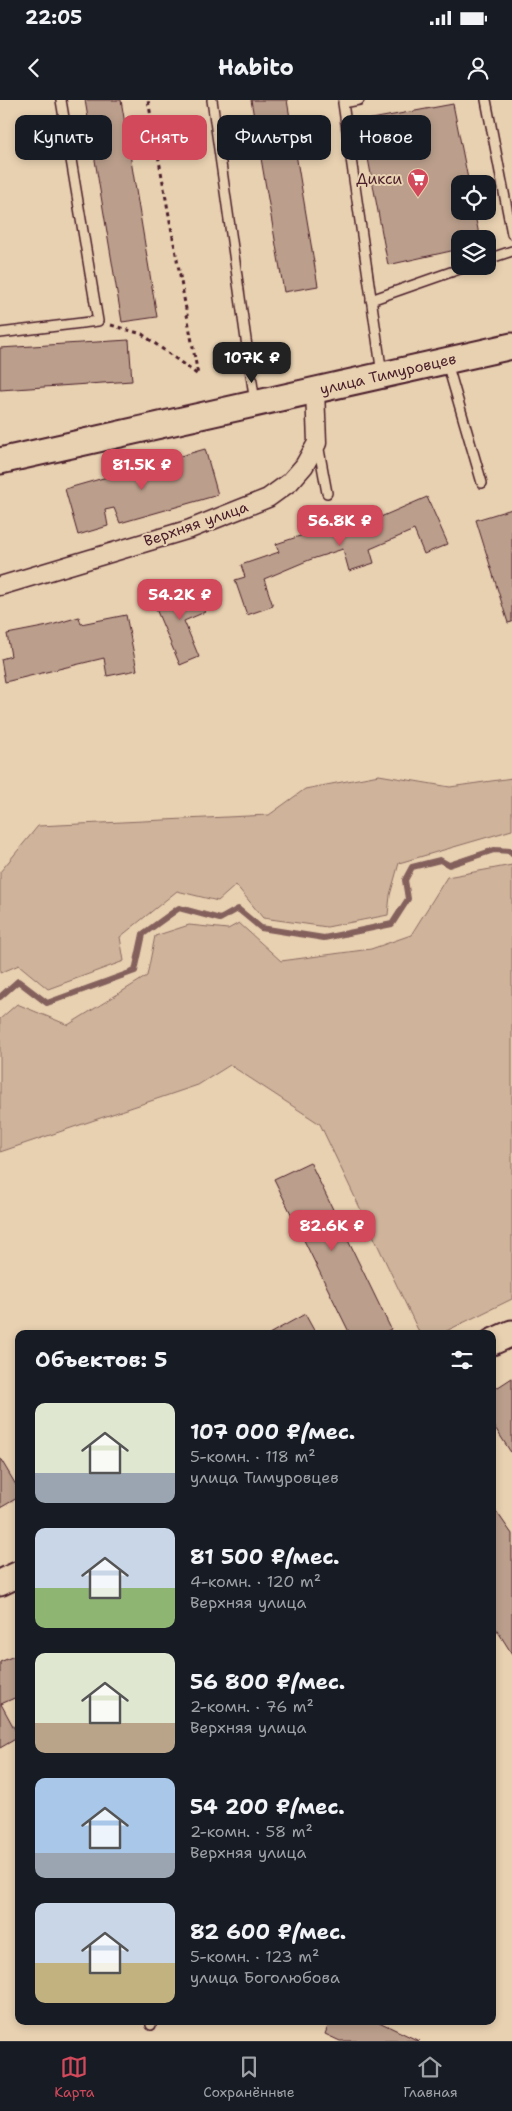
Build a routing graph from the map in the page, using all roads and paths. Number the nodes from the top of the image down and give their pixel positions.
1 (61, 100) edge
2 (148, 100) edge
3 (212, 100) edge
4 (359, 100) edge
5 (486, 100) edge
6 (512, 234) edge
7 (512, 251) edge
8 (496, 257) edge
9 (451, 272) edge
10 (371, 300) junction
11 (98, 321) junction
12 (0, 333) edge
13 (512, 346) edge
14 (447, 360) junction
15 (382, 375) junction
16 (315, 390) junction
17 (255, 404) junction
18 (318, 443) junction
19 (0, 461) edge
20 (482, 483) dead end
21 (327, 493) dead end
22 (0, 586) edge
23 (512, 1333) edge
24 (496, 1340) edge
25 (15, 1576) edge
26 (0, 1583) edge

1 - 11 lane
2 - 11 path
3 - 17 lane
4 - 10 lane
5 - 6 lane
7 - 8 lane
9 - 10 lane
10 - 15 lane
11 - 12 lane
13 - 14 street, улица Тимуровцев
14 - 15 street, улица Тимуровцев
14 - 20 lane
15 - 16 street, улица Тимуровцев
16 - 17 street, улица Тимуровцев
16 - 18 street
17 - 19 street, улица Тимуровцев
18 - 21 lane
18 - 22 street, Верхняя улица
23 - 24 street
25 - 26 street

